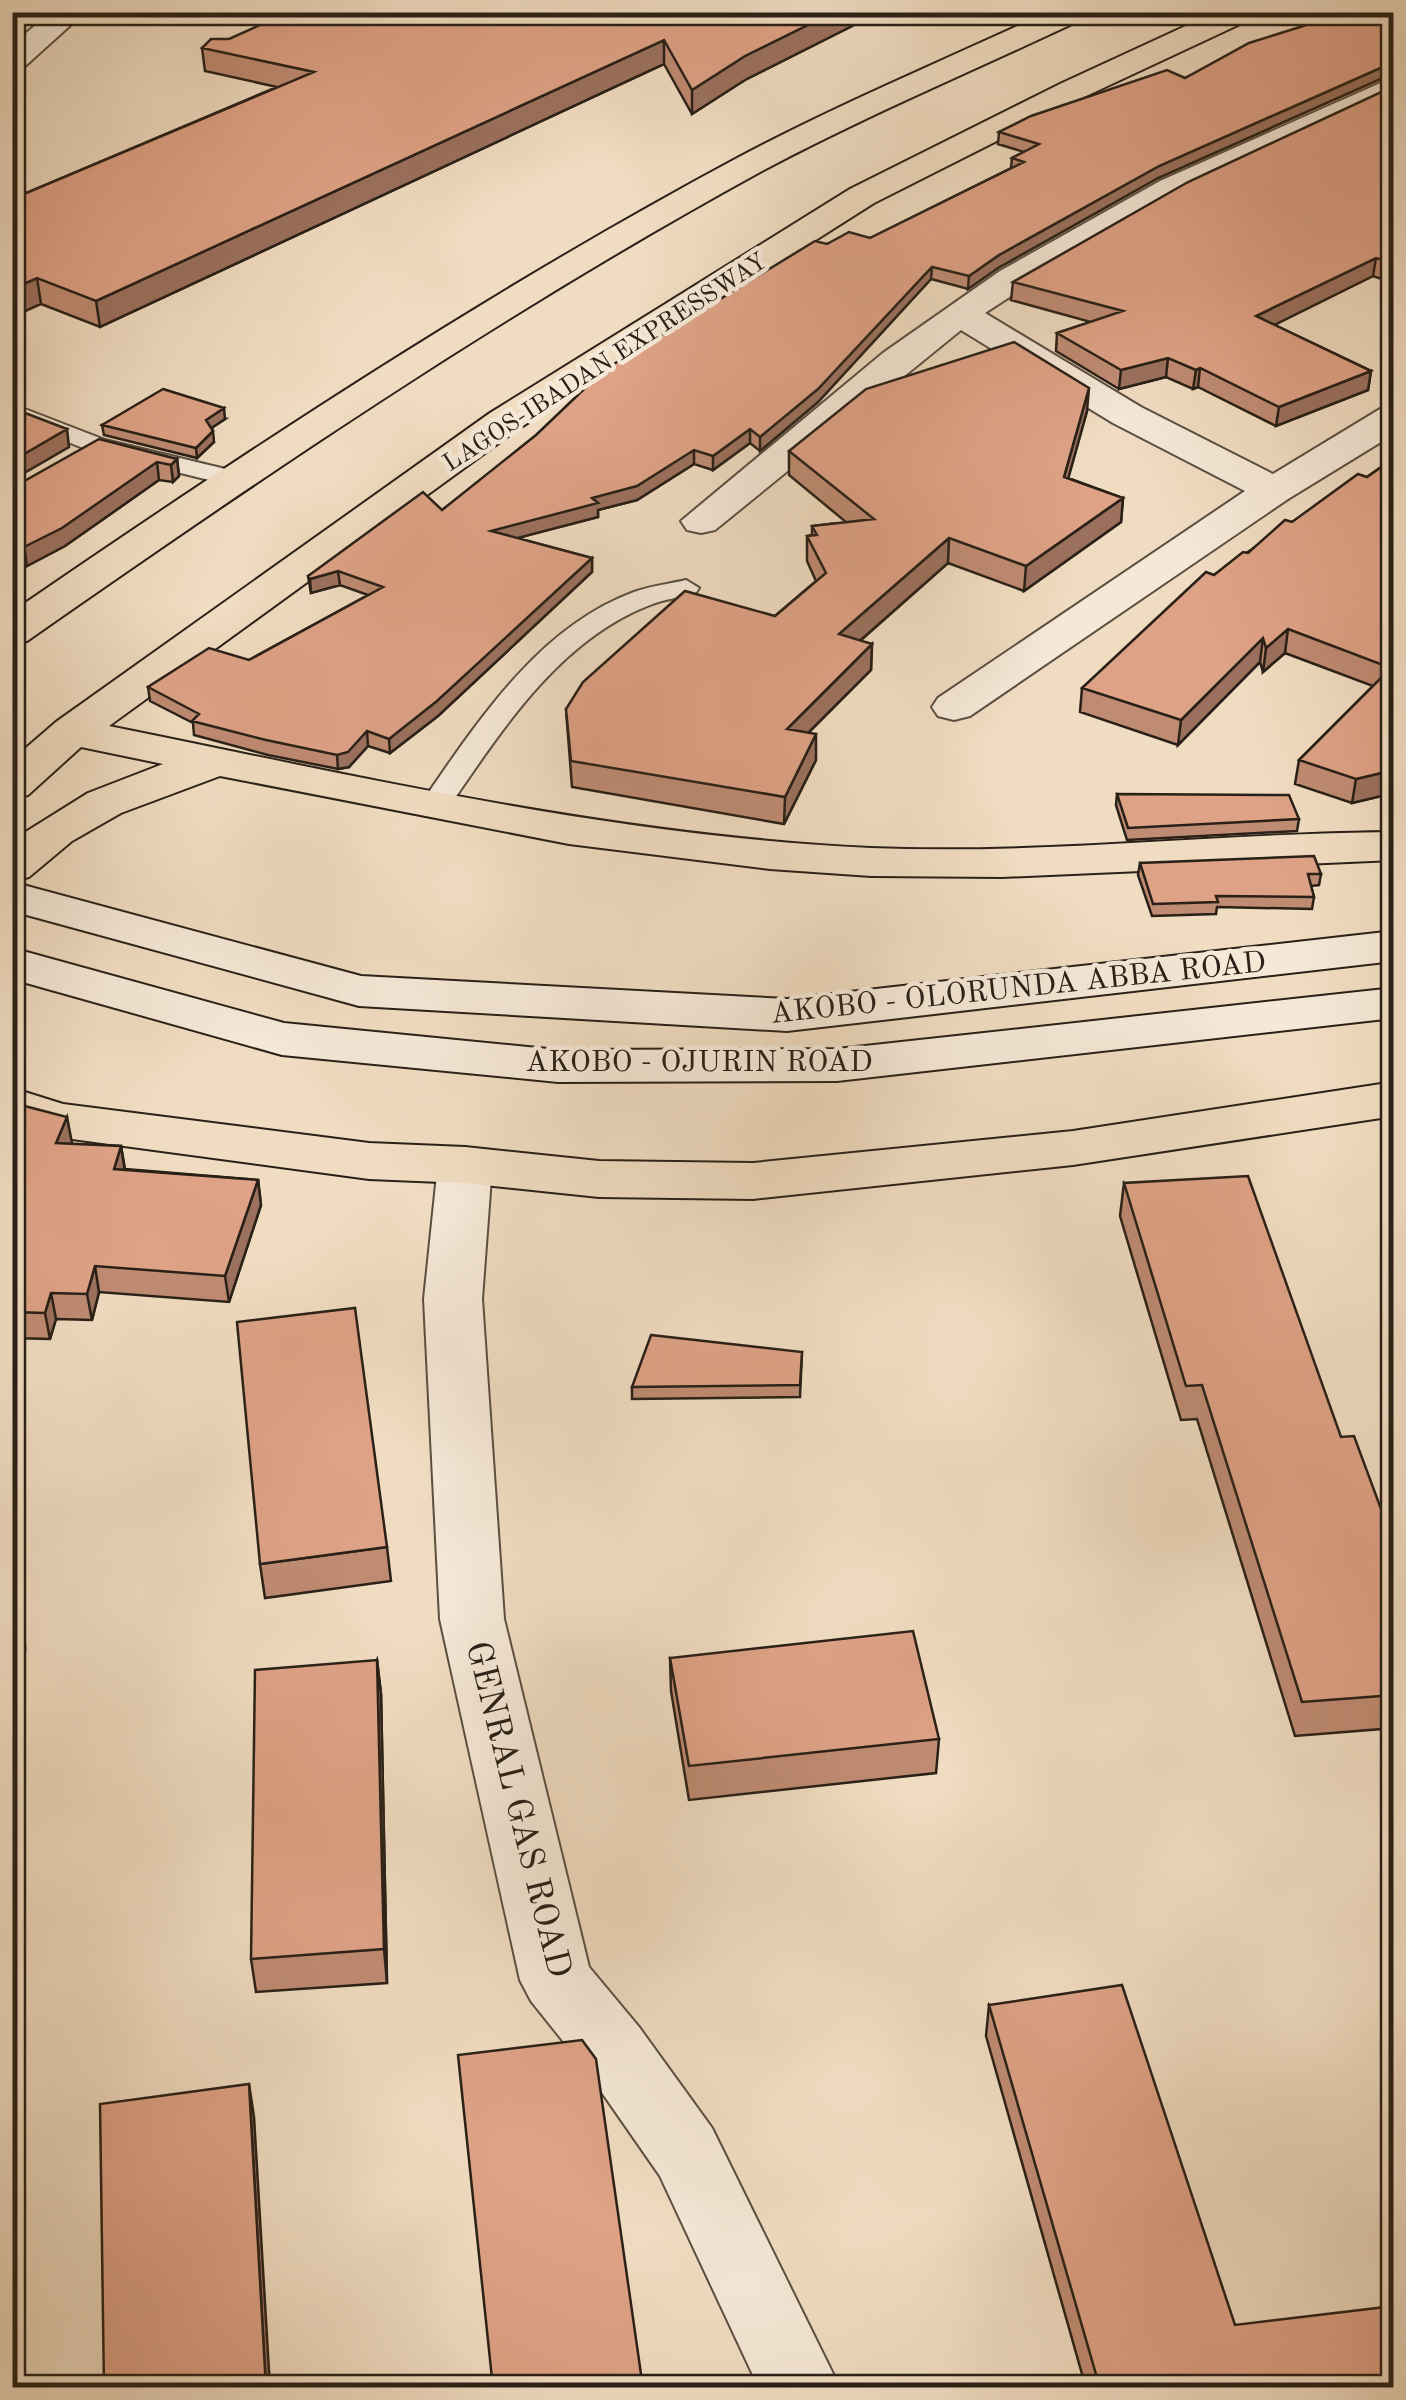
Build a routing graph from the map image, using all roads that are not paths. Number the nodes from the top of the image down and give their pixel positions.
1 (70, 12) edge
2 (1074, 12) edge
3 (1242, 12) edge
4 (12, 61) edge
5 (1394, 86) edge
6 (960, 314) junction
7 (12, 411) edge
8 (1394, 416) edge
9 (97, 445) junction
10 (63, 466) edge
11 (233, 478) junction
12 (1274, 490) junction
13 (700, 522) dead end
14 (686, 588) edge
15 (12, 632) edge
16 (954, 707) dead end
17 (72, 732) junction
18 (218, 762) junction
19 (12, 785) edge
20 (434, 805) junction
21 (1394, 846) edge
22 (12, 867) edge
23 (33, 902) edge
24 (1394, 946) edge
25 (12, 963) edge
26 (1394, 1002) edge
27 (1394, 1098) edge
28 (12, 1105) edge
29 (465, 1165) junction
30 (800, 2388) edge

1 - 4 street
2 - 11 highway
3 - 17 highway, LAGOS-IBADAN EXPRESSWAY
5 - 6 street
6 - 12 street
6 - 13 street
7 - 9 lane
8 - 12 street
9 - 10 lane
9 - 11 lane
11 - 15 highway
12 - 16 street
14 - 20 lane
17 - 18 highway
17 - 19 highway, LAGOS-IBADAN EXPRESSWAY
18 - 20 highway
18 - 22 highway
20 - 21 highway
23 - 24 street, AKOBO - OLORUNDA ABBA ROAD
25 - 26 street, AKOBO - OJURIN ROAD
27 - 29 highway
28 - 29 highway
29 - 30 street, GENRAL GAS ROAD

